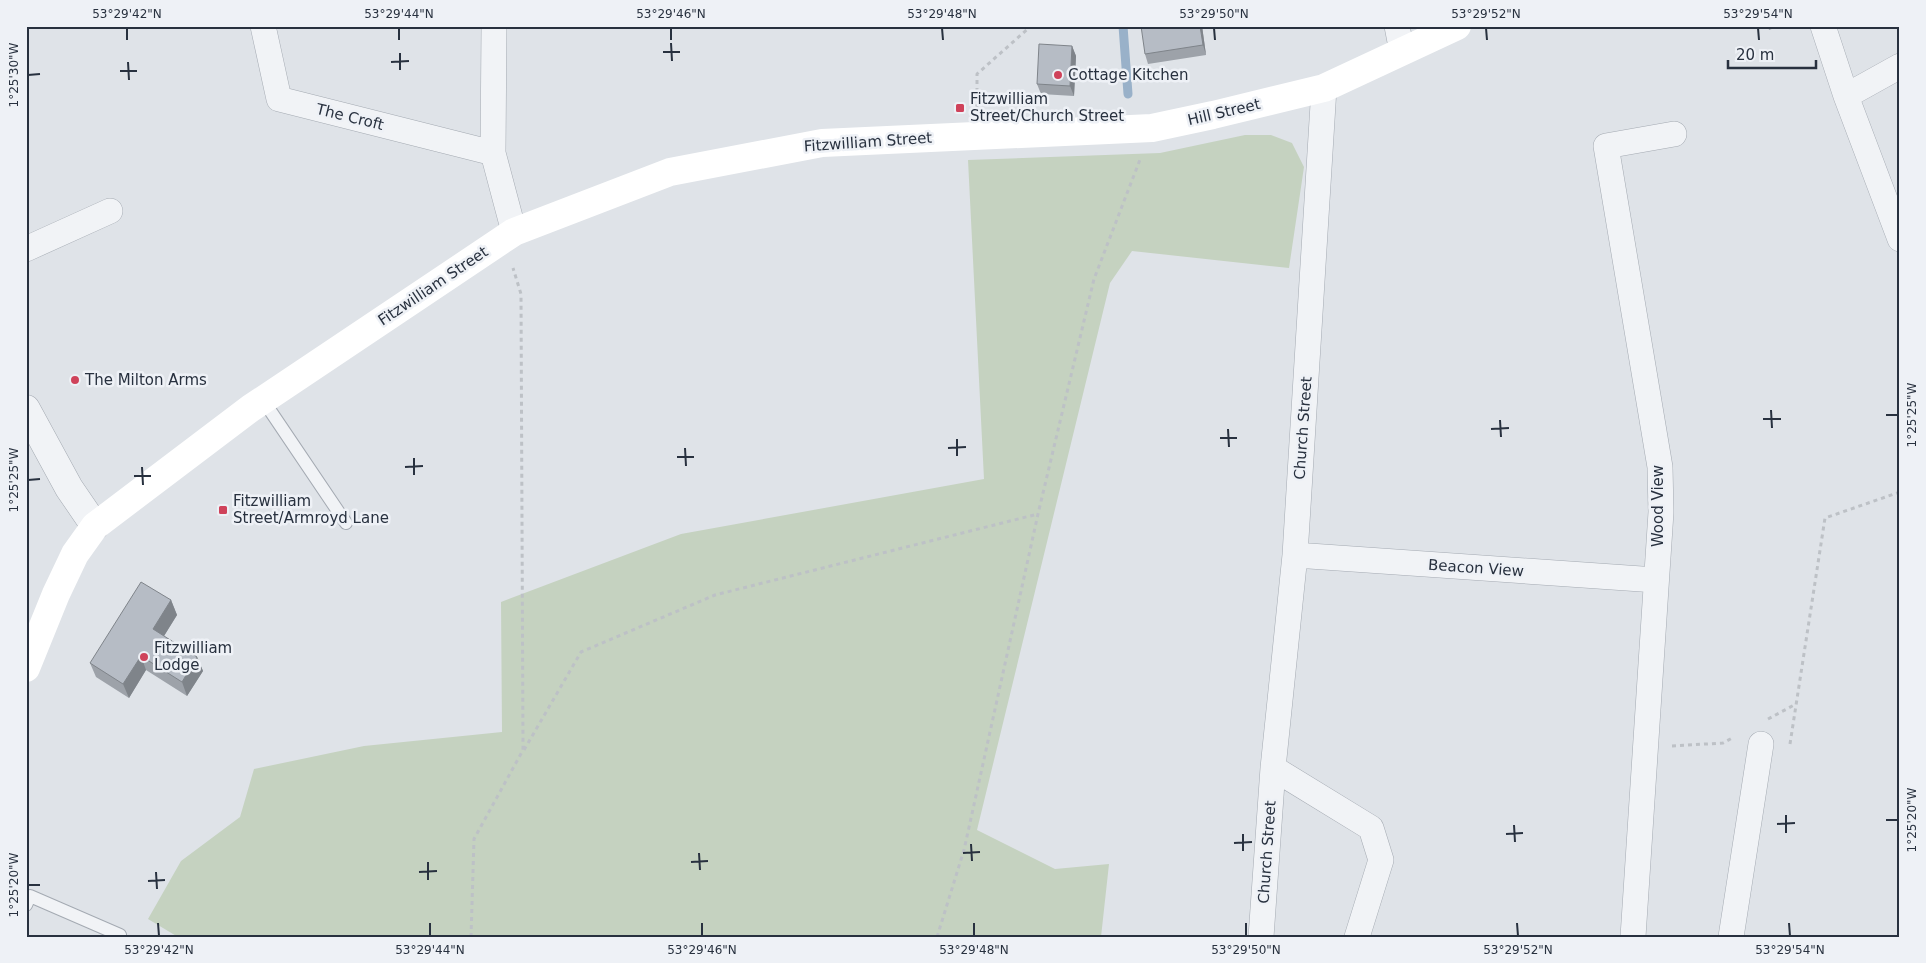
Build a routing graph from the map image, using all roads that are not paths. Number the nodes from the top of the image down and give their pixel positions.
1 (263, 26) edge
2 (494, 26) edge
3 (1457, 26) edge
4 (1823, 26) edge
5 (1399, 39) edge
6 (1900, 66) edge
7 (1324, 88) junction
8 (1846, 96) junction
9 (1674, 134) dead end
10 (977, 136) joint
11 (493, 154) junction
12 (110, 212) dead end
13 (509, 235) junction
14 (1900, 239) edge
15 (26, 249) edge
16 (263, 400) junction
17 (26, 409) edge
18 (346, 522) dead end
19 (95, 526) junction
20 (1295, 555) junction
21 (1656, 580) junction
22 (26, 668) edge
23 (1755, 733) road end
24 (1273, 768) junction
25 (26, 905) edge
26 (120, 935) dead end
27 (1261, 937) edge
28 (1357, 937) edge
29 (1633, 937) edge
30 (1731, 937) edge

1 - 11 street, The Croft
2 - 11 street
3 - 5 main road, Hill Street
4 - 8 street
5 - 7 main road, Hill Street
6 - 8 street
7 - 10 main road, Hill Street
7 - 20 street, Church Street
8 - 14 street
9 - 21 street, Wood View
10 - 13 main road, Fitzwilliam Street
11 - 13 street
12 - 15 street
13 - 16 main road, Fitzwilliam Street
16 - 18 lane
16 - 19 main road, Fitzwilliam Street
17 - 19 street
19 - 22 main road, Fitzwilliam Street
20 - 21 street, Beacon View
20 - 24 street, Church Street
21 - 29 street, Wood View
23 - 30 street
24 - 27 street, Church Street
24 - 28 street
25 - 26 lane

